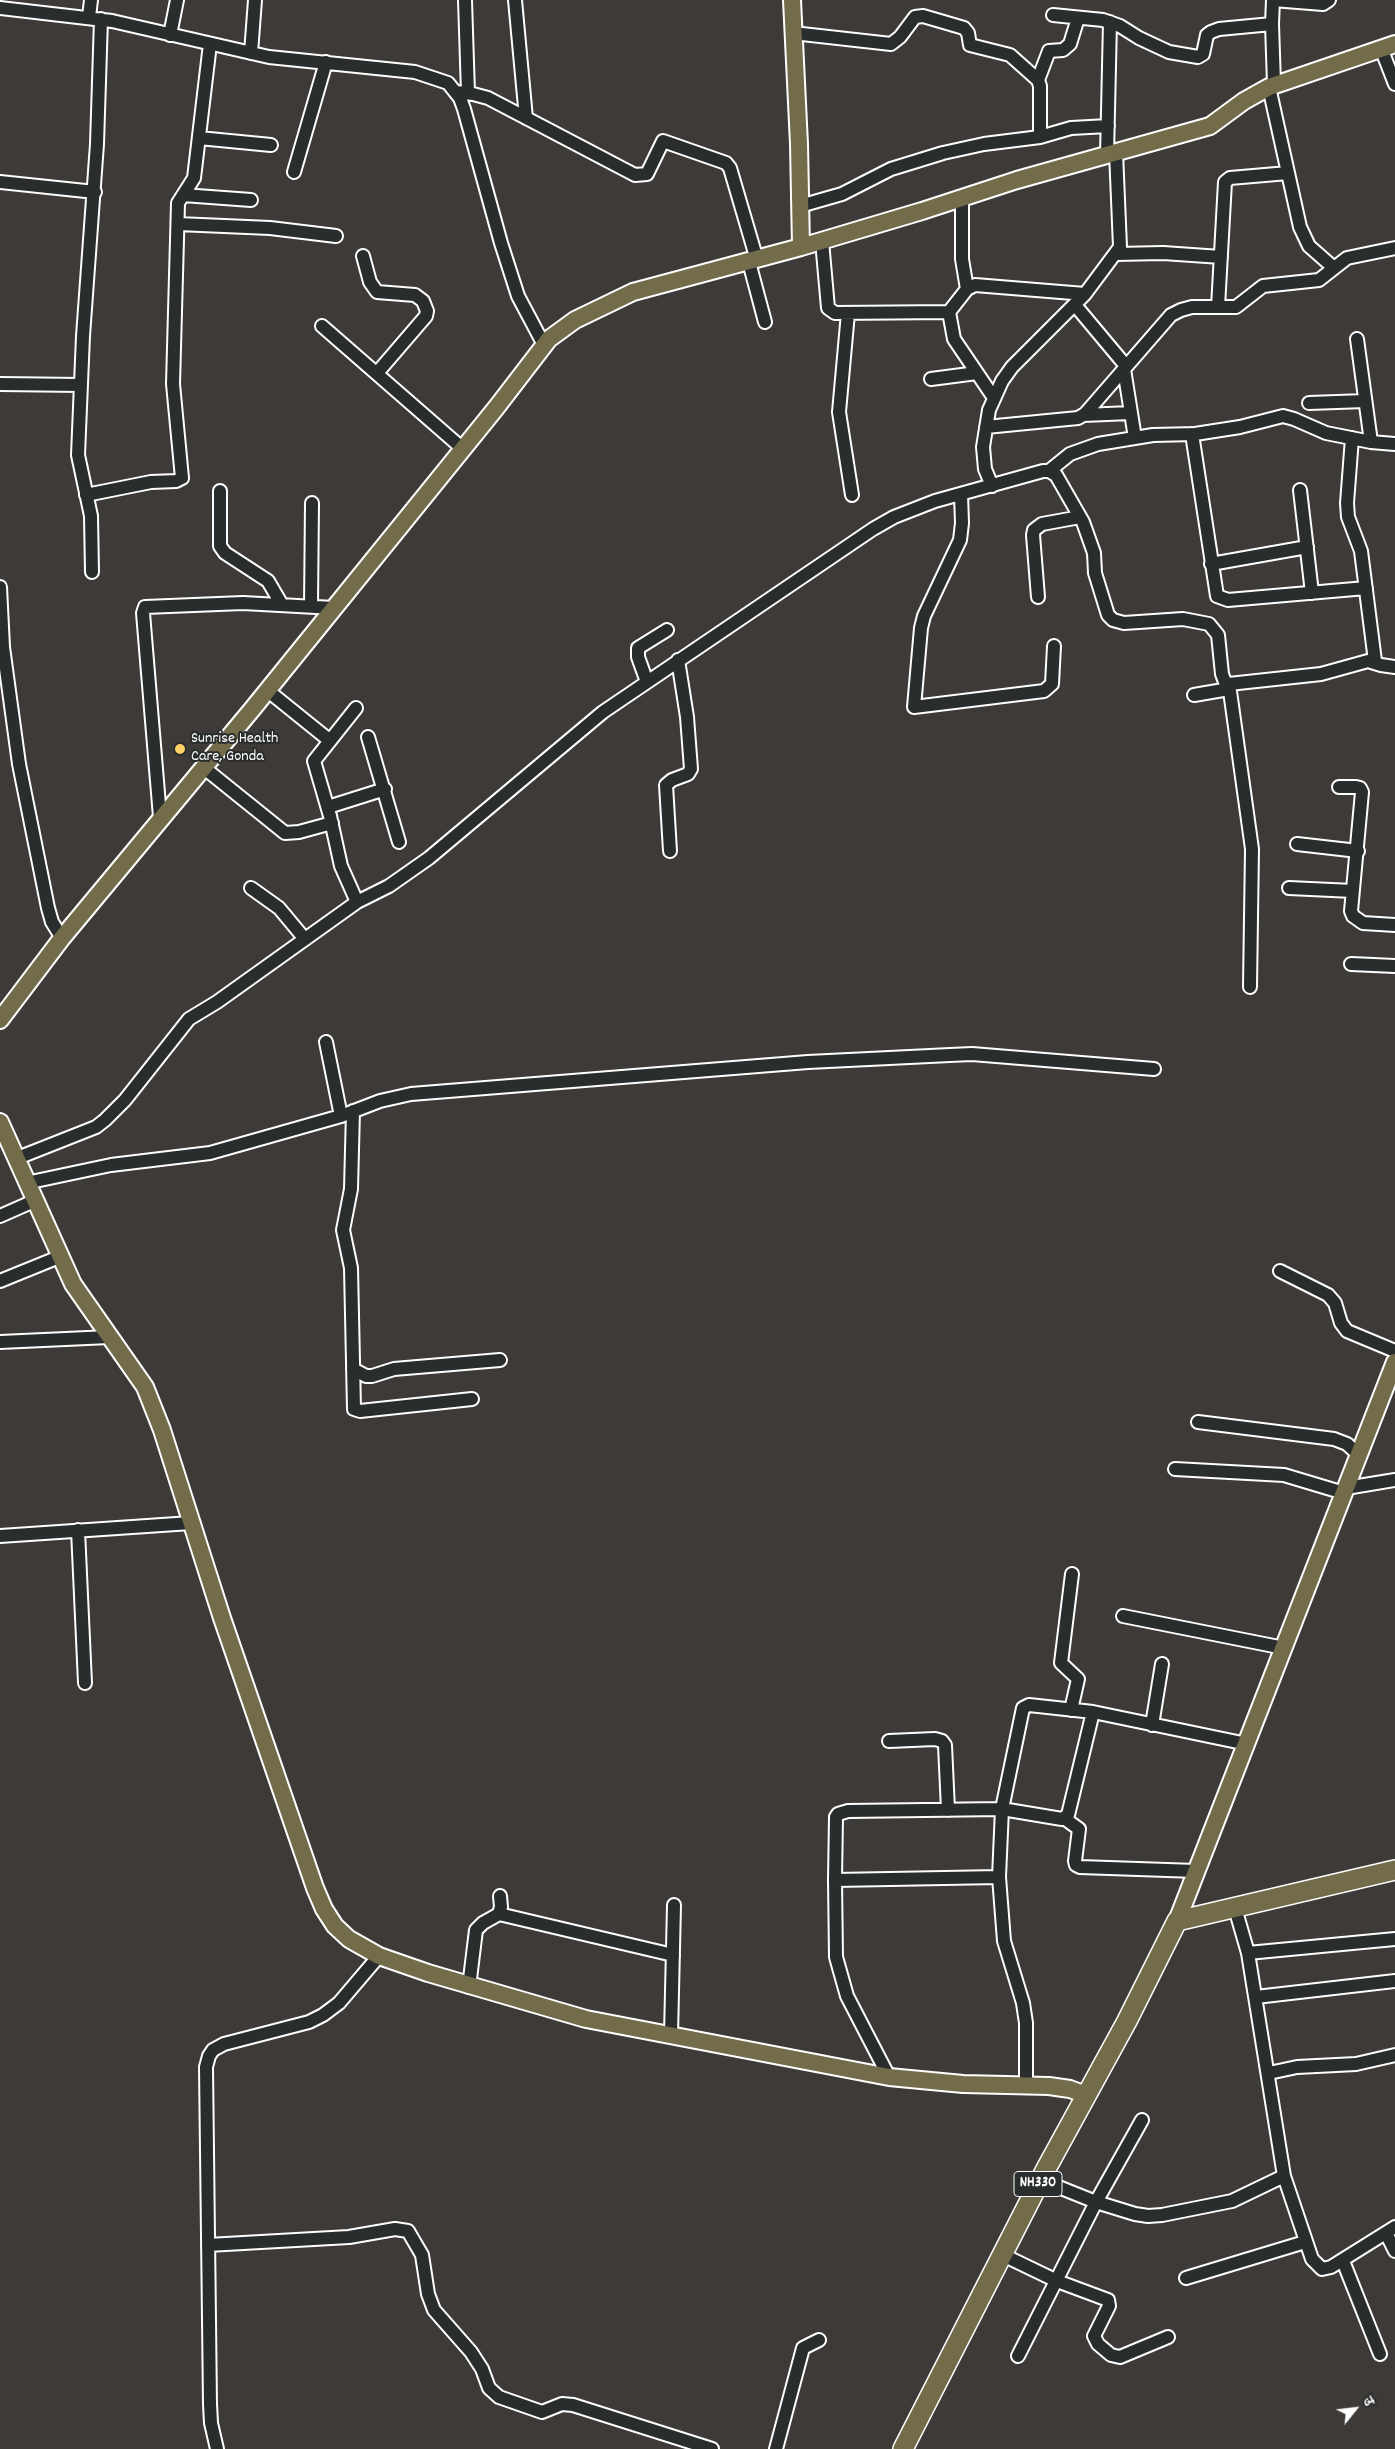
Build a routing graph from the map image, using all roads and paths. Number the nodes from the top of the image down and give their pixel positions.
1 (91, 0) edge
2 (177, 0) edge
3 (255, 0) edge
4 (464, 0) edge
5 (515, 0) edge
6 (792, 0) edge
7 (1273, 0) edge
8 (1328, 0) edge
9 (28, 5) edge
10 (0, 8) edge
11 (1053, 15) dead end
12 (95, 18) junction
13 (1078, 18) junction
14 (1110, 22) junction
15 (1272, 24) junction
16 (793, 34) junction
17 (170, 35) junction
18 (210, 44) junction
19 (1388, 46) edge
20 (252, 53) junction
21 (326, 62) junction
22 (1038, 80) junction
23 (1395, 84) edge
24 (1271, 86) junction
25 (462, 93) junction
26 (526, 118) junction
27 (1108, 126) junction
28 (1040, 137) junction
29 (199, 138) junction
30 (271, 145) dead end
31 (1112, 154) junction
32 (294, 172) dead end
33 (1288, 174) junction
34 (0, 182) edge
35 (95, 192) junction
36 (182, 196) junction
37 (962, 198) junction
38 (251, 200) dead end
39 (800, 206) junction
40 (178, 224) junction
41 (336, 236) dead end
42 (822, 241) junction
43 (801, 247) junction
44 (1395, 248) edge
45 (1116, 254) junction
46 (363, 256) dead end
47 (1221, 257) junction
48 (753, 261) junction
49 (1334, 268) junction
50 (967, 289) junction
51 (1085, 294) junction
52 (1074, 305) junction
53 (1218, 307) junction
54 (949, 312) junction
55 (848, 313) junction
56 (765, 322) dead end
57 (322, 326) dead end
58 (1357, 339) dead end
59 (544, 345) junction
60 (1125, 368) junction
61 (977, 373) junction
62 (377, 374) junction
63 (931, 379) dead end
64 (0, 384) edge
65 (81, 385) junction
66 (994, 398) junction
67 (1365, 401) junction
68 (1309, 402) dead end
69 (1131, 413) junction
70 (1083, 415) junction
71 (986, 427) junction
72 (1192, 434) junction
73 (1135, 438) junction
74 (1352, 438) junction
75 (1371, 442) junction
76 (1395, 444) edge
77 (463, 449) junction
78 (1049, 471) junction
79 (992, 486) junction
80 (1300, 490) dead end
81 (220, 491) dead end
82 (961, 494) junction
83 (86, 495) junction
84 (852, 495) dead end
85 (312, 503) dead end
86 (1080, 517) junction
87 (1307, 547) junction
88 (1211, 564) junction
89 (92, 572) dead end
90 (0, 587) edge
91 (1366, 588) junction
92 (1312, 593) junction
93 (1038, 597) dead end
94 (282, 605) junction
95 (311, 606) junction
96 (334, 608) junction
97 (667, 630) dead end
98 (1054, 646) dead end
99 (678, 660) junction
100 (1375, 662) junction
101 (1395, 667) edge
102 (647, 682) junction
103 (1229, 687) junction
104 (267, 690) junction
105 (1194, 695) dead end
106 (356, 708) dead end
107 (368, 736) dead end
108 (329, 740) junction
109 (203, 767) junction
110 (1339, 787) dead end
111 (385, 789) junction
112 (328, 807) junction
113 (160, 817) junction
114 (332, 823) junction
115 (399, 842) dead end
116 (1297, 844) dead end
117 (670, 851) dead end
118 (1358, 851) junction
119 (251, 888) dead end
120 (1289, 888) dead end
121 (1353, 891) junction
122 (357, 902) junction
123 (1395, 925) edge
124 (62, 938) junction
125 (304, 938) junction
126 (1352, 964) dead end
127 (1395, 966) edge
128 (1250, 987) dead end
129 (0, 1020) edge
130 (326, 1042) dead end
131 (1154, 1069) dead end
132 (347, 1114) junction
133 (0, 1122) edge
134 (16, 1159) junction
135 (26, 1183) junction
136 (34, 1201) junction
137 (0, 1216) edge
138 (59, 1257) junction
139 (1280, 1271) dead end
140 (0, 1281) edge
141 (109, 1337) junction
142 (0, 1342) edge
143 (1395, 1351) edge
144 (500, 1360) dead end
145 (353, 1369) junction
146 (1393, 1371) edge
147 (472, 1399) dead end
148 (1198, 1422) dead end
149 (1359, 1455) junction
150 (1175, 1469) dead end
151 (1395, 1480) edge
152 (1345, 1490) junction
153 (191, 1523) junction
154 (78, 1530) junction
155 (0, 1536) edge
156 (1072, 1574) dead end
157 (1123, 1616) dead end
158 (1284, 1648) junction
159 (1162, 1664) dead end
160 (85, 1683) dead end
161 (1071, 1710) junction
162 (1093, 1712) junction
163 (1152, 1724) junction
164 (889, 1741) dead end
165 (1247, 1744) junction
166 (1002, 1809) junction
167 (948, 1810) junction
168 (1064, 1818) junction
169 (1395, 1870) edge
170 (1196, 1871) junction
171 (1000, 1877) junction
172 (834, 1880) junction
173 (500, 1896) dead end
174 (674, 1905) dead end
175 (1235, 1908) junction
176 (499, 1914) junction
177 (1177, 1921) junction
178 (1395, 1939) edge
179 (1248, 1953) junction
180 (673, 1955) junction
181 (379, 1956) junction
182 (1395, 1981) edge
183 (469, 1987) junction
184 (1256, 1997) junction
185 (671, 2035) junction
186 (1395, 2055) edge
187 (1269, 2073) junction
188 (889, 2077) junction
189 (1026, 2086) junction
190 (1086, 2095) junction
191 (1142, 2120) dead end
192 (1284, 2176) junction
193 (1041, 2180) junction
194 (1096, 2202) junction
195 (1391, 2230) edge
196 (1305, 2242) junction
197 (208, 2245) junction
198 (1395, 2250) edge
199 (1003, 2255) junction
200 (1343, 2260) junction
201 (1186, 2278) dead end
202 (1057, 2281) junction
203 (1168, 2338) dead end
204 (819, 2340) dead end
205 (1380, 2354) dead end
206 (1018, 2356) dead end
207 (217, 2449) edge
208 (712, 2449) edge
209 (776, 2449) edge
210 (903, 2449) edge

1 - 12 street
2 - 17 street
3 - 20 street
4 - 25 street
5 - 26 street
6 - 16 main road
7 - 8 street
7 - 15 street
9 - 10 street
9 - 12 street
11 - 13 street
12 - 17 street
12 - 35 street
13 - 14 street
13 - 22 street
14 - 15 street
14 - 27 street
15 - 24 street
16 - 22 street
16 - 39 main road
17 - 18 street
18 - 20 street
18 - 29 street
19 - 23 street
19 - 24 main road
20 - 21 street
21 - 25 street
21 - 32 street
22 - 28 street
24 - 31 main road
24 - 33 street
25 - 26 street
25 - 59 street
26 - 48 street
27 - 28 street
27 - 31 street
28 - 39 street
29 - 30 street
29 - 36 street
31 - 37 main road
31 - 45 street
33 - 47 street
33 - 49 street
34 - 35 street
35 - 65 street
36 - 38 street
36 - 40 street
37 - 42 main road
37 - 50 street
39 - 43 main road
40 - 41 street
40 - 83 street
42 - 43 main road
42 - 55 street
43 - 48 main road
44 - 49 street
45 - 47 street
45 - 51 street
46 - 62 street
47 - 53 street
48 - 56 street
48 - 59 main road
49 - 53 street
50 - 51 street
50 - 54 street
51 - 52 street
52 - 60 street
52 - 66 street
53 - 60 street
54 - 55 street
54 - 61 street
55 - 84 street
57 - 62 street
58 - 67 street
59 - 77 main road
60 - 69 street
60 - 70 street
61 - 63 street
61 - 66 street
62 - 77 street
64 - 65 street
65 - 83 street
66 - 71 street
67 - 68 street
67 - 75 street
69 - 70 street
69 - 73 street
70 - 71 street
71 - 79 street
72 - 73 street
72 - 74 street
72 - 88 street
73 - 78 street
74 - 75 street
74 - 91 street
75 - 76 street
77 - 96 main road
78 - 79 street
78 - 86 street
79 - 82 street
80 - 87 street
81 - 94 street
82 - 98 street
82 - 99 street
83 - 89 street
85 - 95 street
86 - 93 street
86 - 103 street
87 - 88 street
87 - 92 street
88 - 92 street
90 - 124 street
91 - 92 street
91 - 100 street
94 - 95 street
94 - 113 street
95 - 96 street
96 - 104 main road
97 - 102 street
99 - 102 street
99 - 117 street
100 - 101 street
100 - 103 street
102 - 122 street
103 - 105 street
103 - 128 street
104 - 108 street
104 - 109 main road
106 - 108 street
107 - 111 street
108 - 112 street
109 - 113 main road
109 - 114 street
110 - 118 street
111 - 112 street
111 - 115 street
112 - 114 street
113 - 124 main road
114 - 122 street
116 - 118 street
118 - 121 street
119 - 125 street
120 - 121 street
121 - 123 street
122 - 125 street
124 - 129 main road
125 - 134 street
126 - 127 street
130 - 132 street
131 - 132 street
132 - 135 street
132 - 145 street
133 - 134 main road
134 - 135 main road
135 - 136 main road
136 - 137 street
136 - 138 main road
138 - 140 street
138 - 141 main road
139 - 143 street
141 - 142 street
141 - 153 main road
144 - 145 street
145 - 147 street
146 - 149 main road
148 - 149 street
149 - 152 main road
150 - 152 street
151 - 152 street
152 - 158 main road
153 - 154 street
153 - 181 main road
154 - 155 street
154 - 160 street
156 - 161 street
157 - 158 street
158 - 165 main road
159 - 163 street
161 - 162 street
161 - 166 street
162 - 163 street
162 - 168 street
163 - 165 street
164 - 167 street
165 - 170 main road
166 - 167 street
166 - 168 street
166 - 171 street
167 - 172 street
168 - 170 street
169 - 175 highway
170 - 177 main road
171 - 172 street
171 - 189 street
172 - 188 street
173 - 176 street
174 - 180 street
175 - 177 highway
175 - 179 street
176 - 180 street
176 - 183 street
177 - 190 highway, NH330
178 - 179 street
179 - 184 street
180 - 185 street
181 - 183 main road
181 - 197 street
182 - 184 street
183 - 185 main road
184 - 187 street
185 - 188 main road
186 - 187 street
187 - 192 street
188 - 189 main road
189 - 190 main road
190 - 193 highway, NH330
191 - 194 street
192 - 194 street
192 - 196 street
193 - 194 street
193 - 199 highway, NH330
194 - 202 street
195 - 198 street
195 - 200 street
196 - 200 street
196 - 201 street
197 - 207 street
197 - 208 street
199 - 202 street
199 - 210 highway, NH330
200 - 205 street
202 - 203 street
202 - 206 street
204 - 209 street

